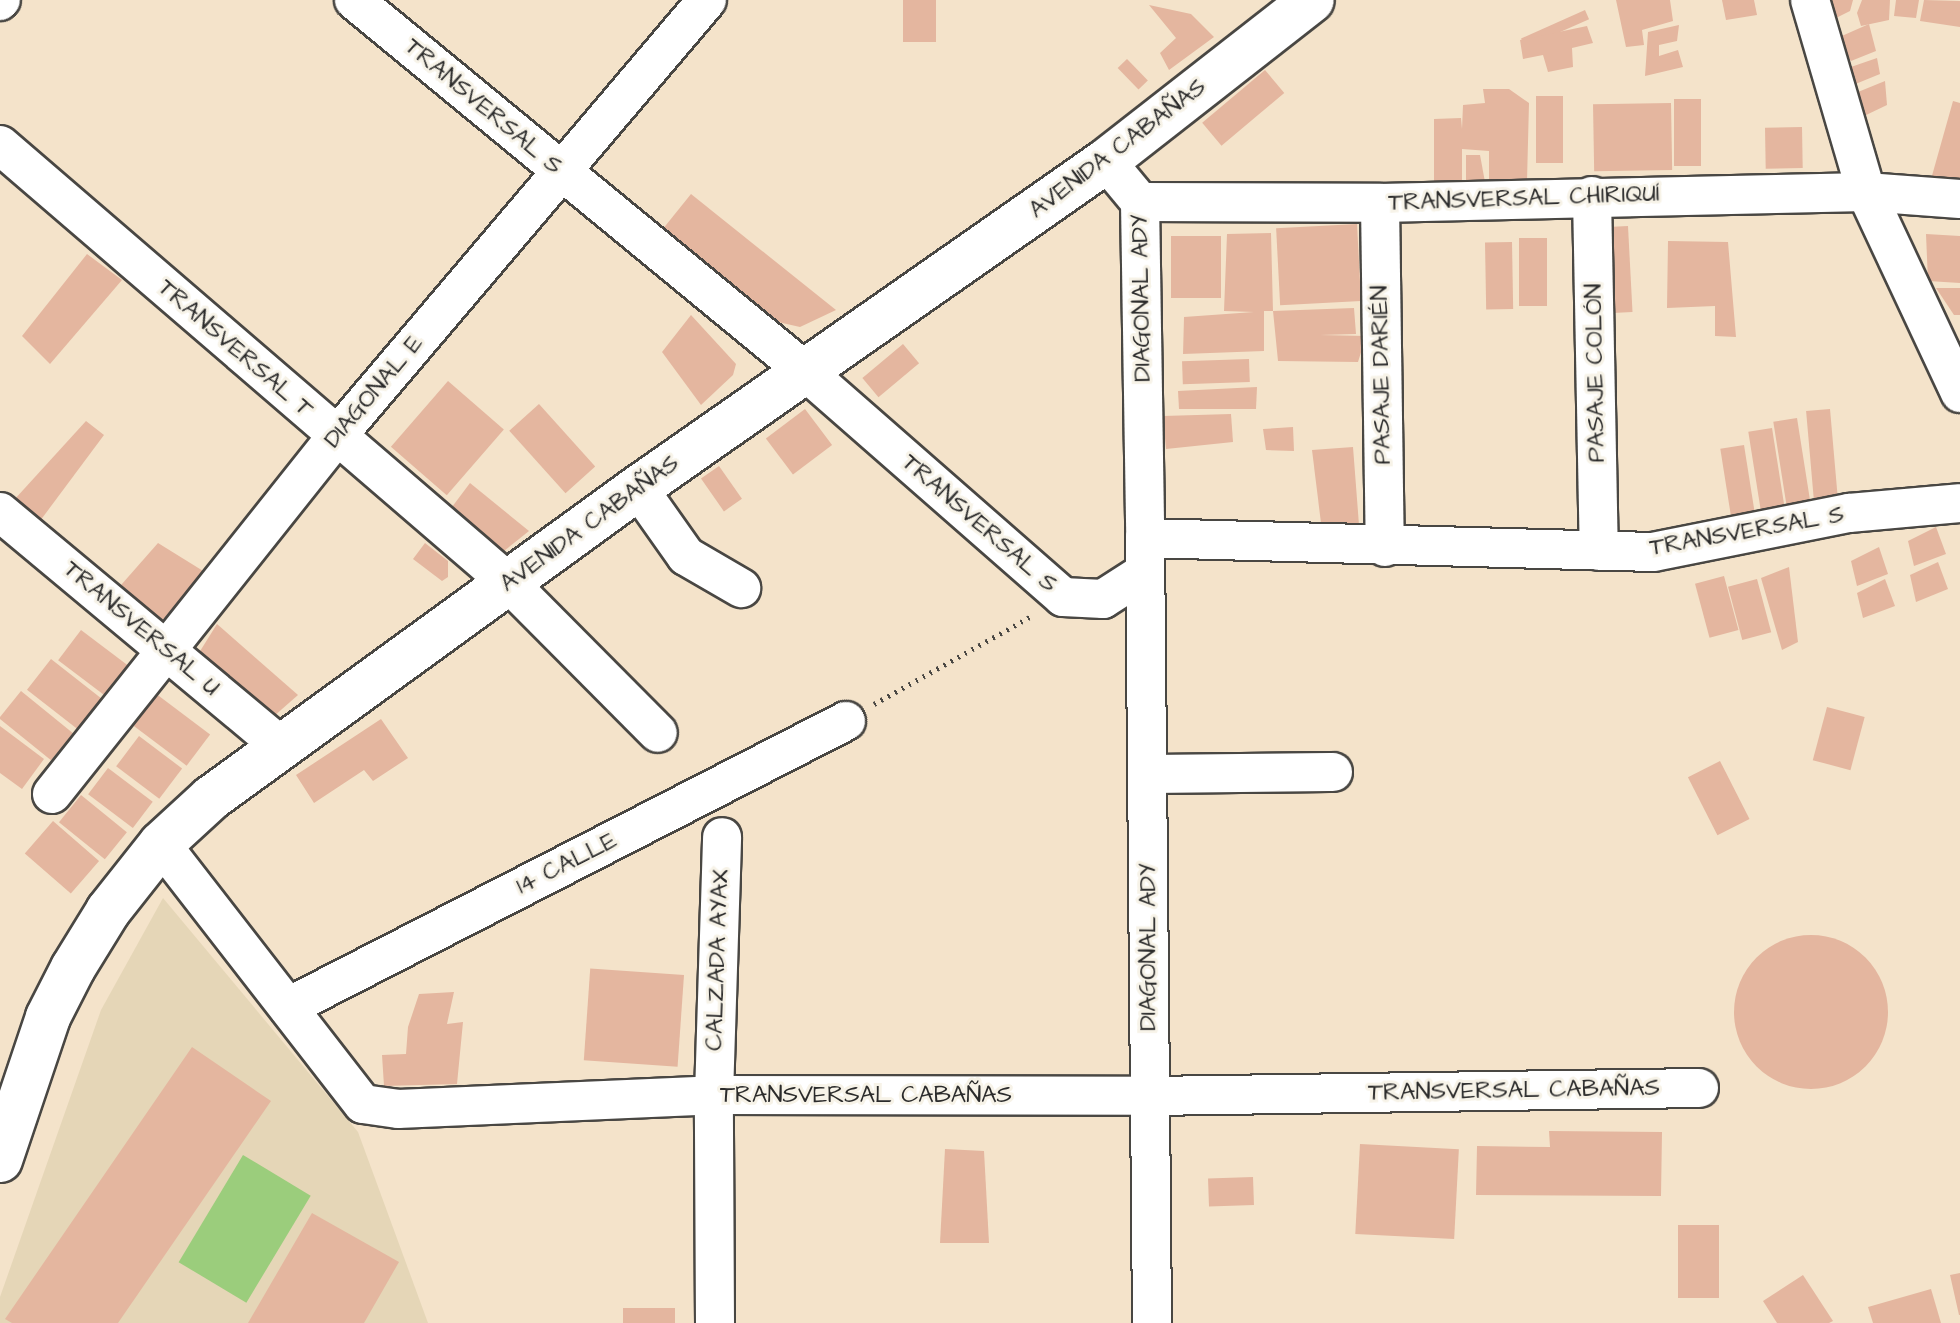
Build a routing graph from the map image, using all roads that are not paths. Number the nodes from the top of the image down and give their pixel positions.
1 (354, 0) edge
2 (707, 0) edge
3 (1312, 0) edge
4 (1810, 0) edge
5 (0, 145) edge
6 (1106, 161) junction
7 (561, 172) junction
8 (1866, 192) junction
9 (1592, 196) junction
10 (1960, 199) edge
11 (1140, 202) junction
12 (1380, 203) junction
13 (805, 371) junction
14 (1960, 393) edge
15 (336, 437) junction
16 (638, 488) junction
17 (1960, 503) edge
18 (0, 512) edge
19 (1385, 547) junction
20 (1599, 551) junction
21 (1145, 555) junction
22 (509, 583) junction
23 (741, 588) dead end
24 (166, 650) junction
25 (846, 721) road end
26 (658, 733) dead end
27 (281, 746) junction
28 (1333, 772) dead end
29 (1148, 774) junction
30 (52, 794) dead end
31 (722, 837) dead end
32 (161, 844) junction
33 (288, 1007) junction
34 (1699, 1088) dead end
35 (714, 1095) junction
36 (1149, 1096) junction
37 (0, 1160) edge
38 (715, 1323) edge
39 (1152, 1323) edge

1 - 7 street, TRANSVERSAL S
2 - 7 street, DIAGONAL E
3 - 6 street, AVENIDA CABAÑAS
4 - 8 street
5 - 15 street, TRANSVERSAL T
6 - 11 street
6 - 13 street, AVENIDA CABAÑAS
7 - 13 street, TRANSVERSAL S
7 - 15 street, DIAGONAL E
8 - 9 street, TRANSVERSAL CHIRIQUÍ
8 - 10 street, TRANSVERSAL CHIRIQUÍ
8 - 14 street
9 - 12 street, TRANSVERSAL CHIRIQUÍ
9 - 20 street, PASAJE COLÓN
11 - 12 street, TRANSVERSAL CHIRIQUÍ
11 - 21 street, DIAGONAL ADY
12 - 19 street, PASAJE DARIÉN
13 - 16 street, AVENIDA CABAÑAS
13 - 21 street, TRANSVERSAL S
15 - 22 street, TRANSVERSAL T
15 - 24 street, DIAGONAL E
16 - 22 street, AVENIDA CABAÑAS
16 - 23 street
17 - 20 street, TRANSVERSAL S
18 - 24 street, TRANSVERSAL U
19 - 20 street, TRANSVERSAL S
19 - 21 street, TRANSVERSAL S
21 - 29 street, DIAGONAL ADY
22 - 26 street, TRANSVERSAL T
22 - 27 street, AVENIDA CABAÑAS
24 - 27 street, TRANSVERSAL U
24 - 30 street, DIAGONAL E
25 - 33 street, 14 CALLE
27 - 32 street, AVENIDA CABAÑAS
28 - 29 street
29 - 36 street, DIAGONAL ADY
31 - 35 street, CALZADA AYAX
32 - 33 street, TRANSVERSAL CABAÑAS
32 - 37 street, AVENIDA CABAÑAS
33 - 35 street, TRANSVERSAL CABAÑAS
34 - 36 street, TRANSVERSAL CABAÑAS
35 - 36 street, TRANSVERSAL CABAÑAS
35 - 38 street, CALZADA AYAX
36 - 39 street, DIAGONAL ADY

